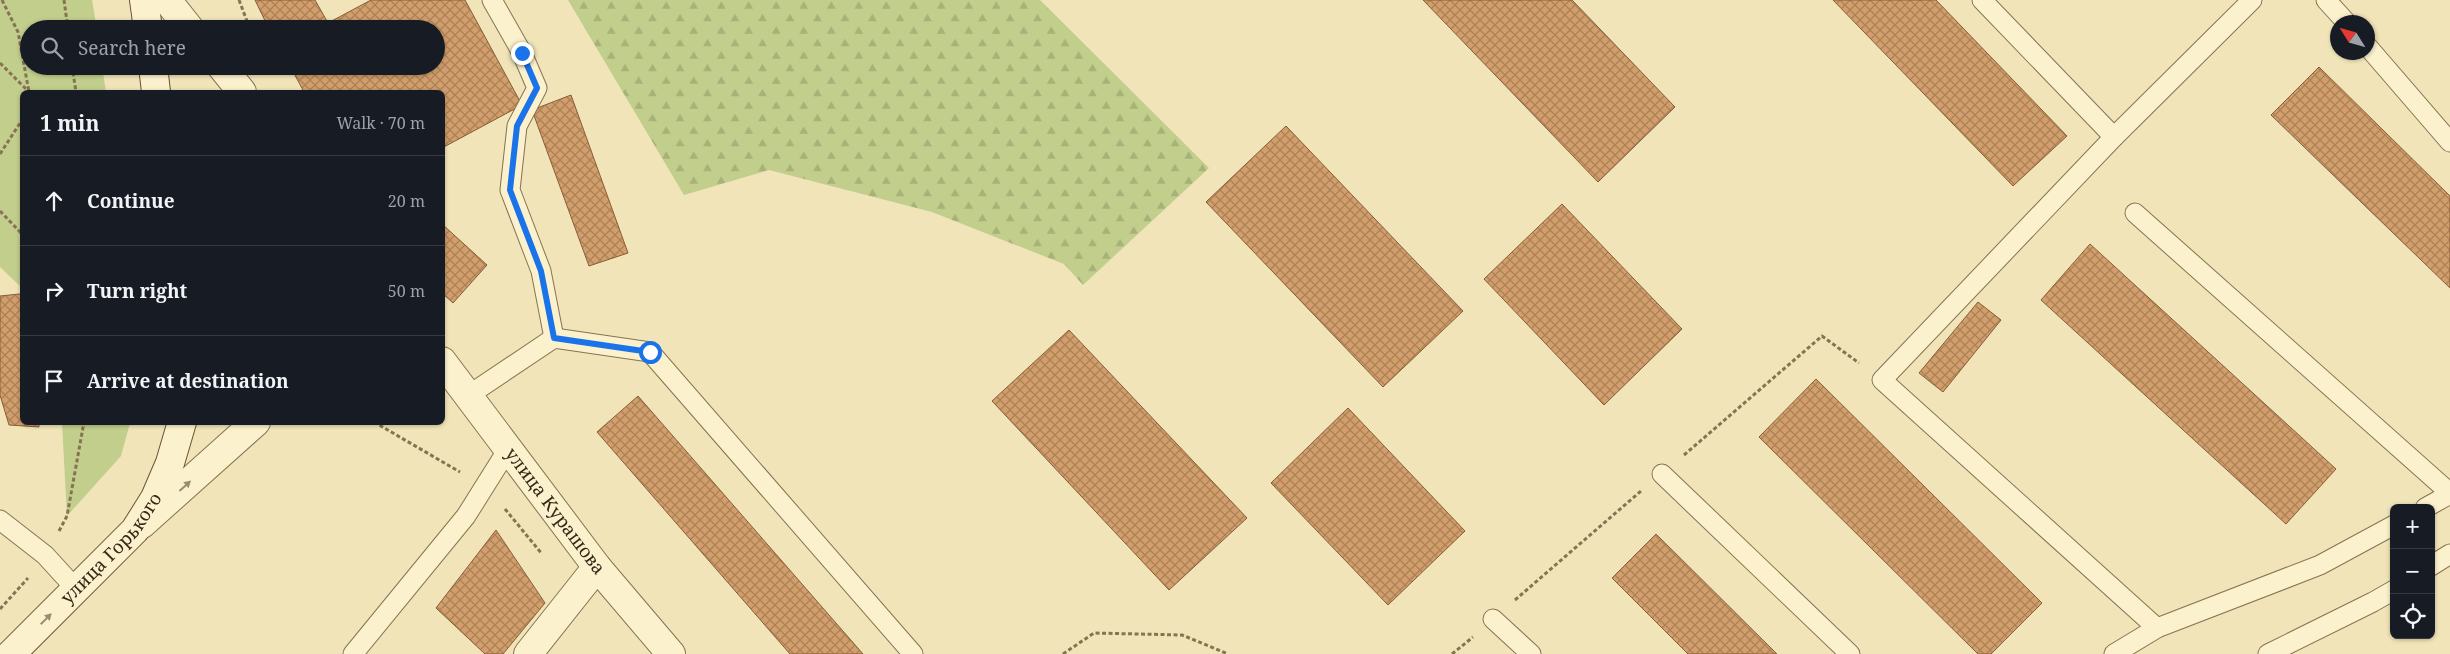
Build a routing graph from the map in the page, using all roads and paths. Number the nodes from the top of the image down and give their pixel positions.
1 (2, 0) edge
2 (64, 0) edge
3 (144, 0) edge
4 (167, 0) edge
5 (239, 0) edge
6 (492, 0) edge
7 (1982, 0) edge
8 (2252, 0) edge
9 (2326, 0) edge
10 (2340, 15) edge
11 (67, 20) edge
12 (147, 20) edge
13 (183, 20) edge
14 (247, 20) edge
15 (20, 43) edge
16 (2375, 55) edge
17 (0, 63) edge
18 (26, 75) edge
19 (73, 75) edge
20 (154, 75) edge
21 (228, 75) edge
22 (27, 90) edge
23 (29, 90) edge
24 (76, 90) edge
25 (156, 90) edge
26 (240, 90) edge
27 (20, 123) edge
28 (2114, 137) junction
29 (2450, 142) edge
30 (0, 154) edge
31 (0, 211) edge
32 (2135, 213) dead end
33 (20, 232) edge
34 (554, 338) junction
35 (445, 365) edge
36 (469, 395) junction
37 (83, 425) edge
38 (181, 425) edge
39 (253, 425) edge
40 (508, 448) junction
41 (1662, 474) dead end
42 (2450, 493) edge
43 (2432, 504) edge
44 (3, 526) edge
45 (2390, 527) edge
46 (135, 530) junction
47 (2450, 554) edge
48 (45, 555) junction
49 (2435, 563) edge
50 (597, 567) junction
51 (76, 589) junction
52 (2390, 592) edge
53 (0, 609) edge
54 (1493, 619) dead end
55 (2157, 628) junction
56 (11, 654) edge
57 (353, 654) edge
58 (528, 654) edge
59 (671, 654) edge
60 (913, 654) edge
61 (1063, 654) edge
62 (1228, 654) edge
63 (1530, 654) edge
64 (1850, 654) edge
65 (2114, 654) edge
66 (2268, 654) edge

1 - 15 path
2 - 11 path
3 - 12 street
4 - 13 street
5 - 14 path
6 - 34 lane
7 - 28 lane
8 - 28 lane
9 - 10 lane
16 - 29 lane
17 - 22 path
18 - 23 path
19 - 24 path
20 - 25 street
21 - 26 street
27 - 30 path
28 - 55 lane
31 - 33 path
32 - 42 lane
34 - 36 lane
34 - 60 lane
35 - 36 street, улица Курашова
36 - 40 street, улица Курашова
37 - 48 path
38 - 46 street, улица Горького
46 -> 39 street
40 - 50 street, улица Курашова
40 - 57 lane
41 - 64 lane
42 - 43 lane
44 - 48 lane
45 - 55 lane
46 - 51 street, улица Горького
47 - 49 lane
48 - 51 lane
48 - 53 path
50 - 58 street
50 - 59 street, улица Курашова
56 -> 51 street, улица Горького
52 - 66 lane
54 - 63 lane
55 - 65 lane
61 - 62 path

